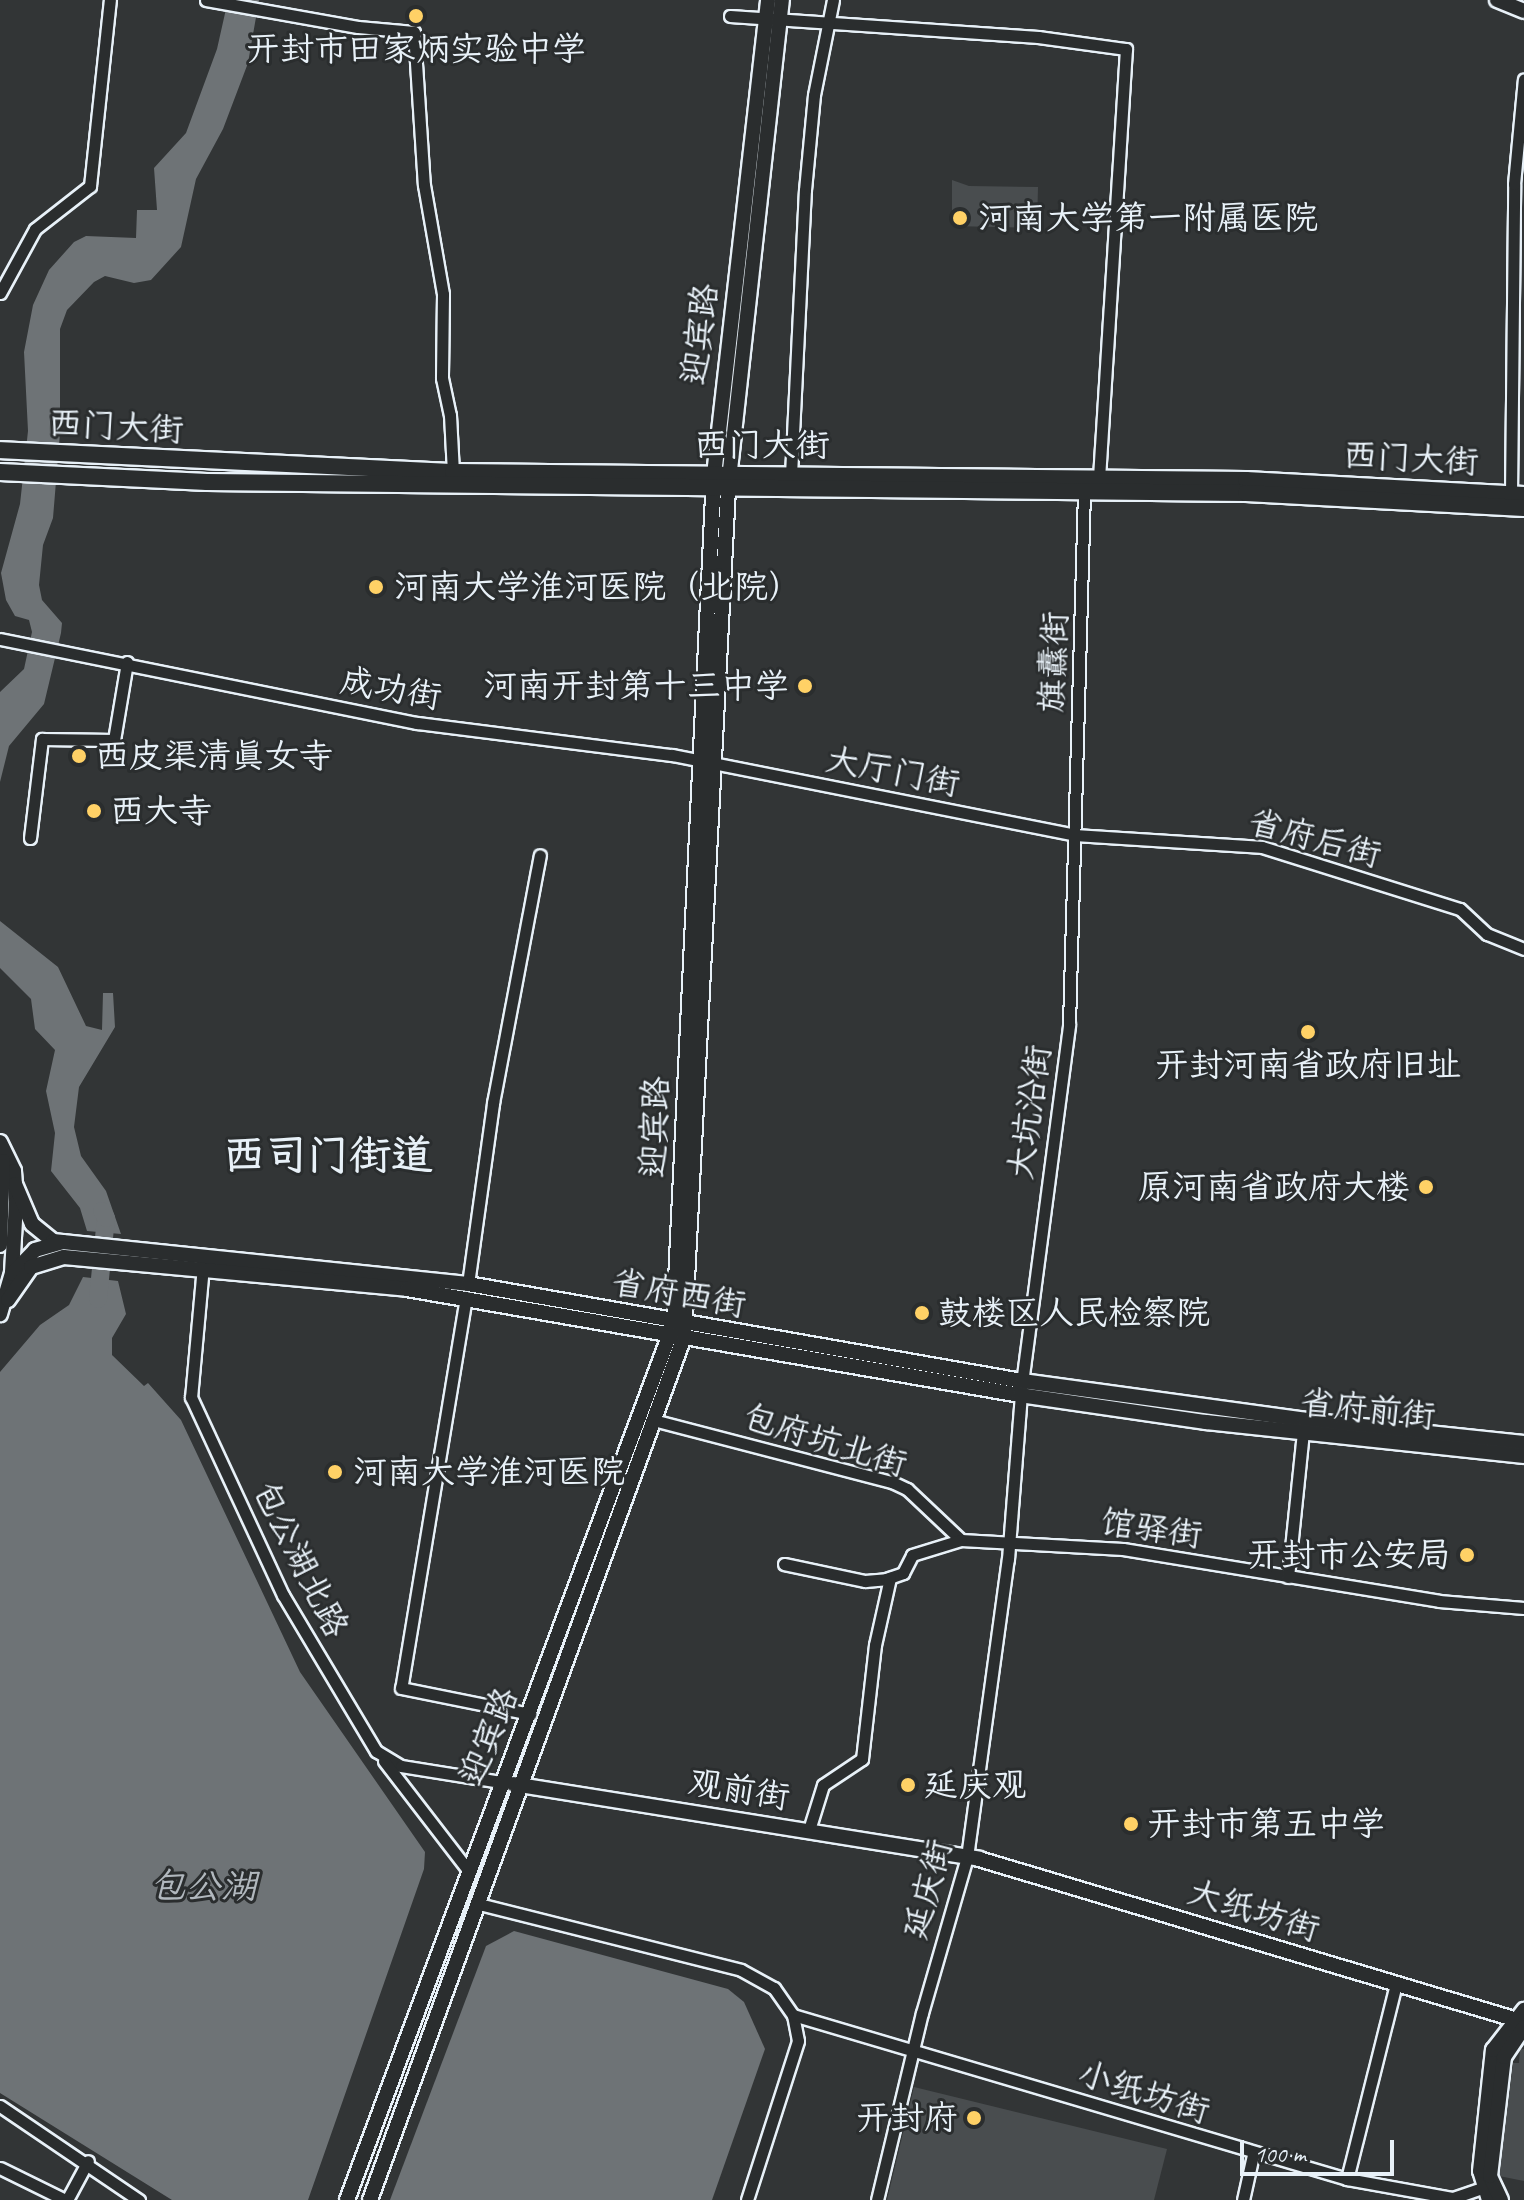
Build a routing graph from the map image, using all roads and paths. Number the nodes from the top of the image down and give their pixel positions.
1 (110, 0) edge
2 (206, 0) edge
3 (768, 0) edge
4 (782, 0) edge
5 (833, 0) edge
6 (1497, 0) edge
7 (1524, 11) edge
8 (730, 16) dead end
9 (773, 17) junction
10 (828, 21) junction
11 (1524, 79) edge
12 (0, 293) edge
13 (0, 450) edge
14 (0, 472) edge
15 (453, 472) junction
16 (791, 475) junction
17 (1099, 478) junction
18 (721, 482) junction
19 (1084, 492) junction
20 (1518, 494) edge
21 (1524, 508) edge
22 (4, 640) edge
23 (127, 662) junction
24 (706, 762) junction
25 (1076, 835) junction
26 (30, 838) dead end
27 (540, 855) dead end
28 (1524, 949) edge
29 (0, 1142) edge
30 (0, 1149) edge
31 (10, 1178) junction
32 (16, 1212) junction
33 (0, 1245) edge
34 (56, 1251) junction
35 (204, 1264) junction
36 (12, 1273) junction
37 (467, 1290) junction
38 (4, 1297) edge
39 (0, 1314) edge
40 (679, 1330) junction
41 (1021, 1388) junction
42 (1207, 1415) junction
43 (657, 1421) junction
44 (1303, 1433) junction
45 (1524, 1443) edge
46 (1524, 1456) edge
47 (961, 1540) junction
48 (1008, 1544) junction
49 (784, 1564) dead end
50 (1288, 1577) junction
51 (890, 1578) junction
52 (1524, 1608) edge
53 (530, 1714) junction
54 (376, 1751) junction
55 (501, 1782) junction
56 (519, 1785) junction
57 (809, 1830) junction
58 (967, 1857) junction
59 (468, 1870) junction
60 (479, 1904) junction
61 (1396, 1984) junction
62 (793, 2015) junction
63 (1522, 2020) edge
64 (912, 2049) junction
65 (0, 2106) edge
66 (1253, 2155) junction
67 (88, 2161) junction
68 (0, 2168) edge
69 (1347, 2179) junction
70 (1486, 2194) edge
71 (48, 2196) edge
72 (66, 2200) edge
73 (139, 2200) edge
74 (347, 2200) edge
75 (370, 2200) edge
76 (747, 2200) edge
77 (877, 2200) edge
78 (1243, 2200) edge
79 (1501, 2200) edge

1 - 12 street
2 - 15 street
3 - 9 main road, 迎宾路
4 - 9 main road, 迎宾路
5 - 10 street
6 - 7 main road
8 - 9 street
9 - 10 street
9 - 18 main road, 迎宾路
10 - 16 street
10 - 17 street
11 - 20 street
13 - 15 main road, 西门大街
14 - 18 main road, 西门大街
15 - 18 main road, 西门大街
16 - 17 main road, 西门大街
16 - 18 main road, 西门大街
17 - 20 main road, 西门大街
18 - 19 main road, 西门大街
18 - 24 main road, 迎宾路
19 - 21 main road, 西门大街
19 - 25 street, 旗纛街
22 - 23 street, 成功街
23 - 24 street, 成功街
23 - 26 street
24 - 25 street, 大厅门街
24 - 40 main road, 迎宾路
25 - 28 street, 省府后街
25 - 41 street, 大坑沿街
27 - 37 street
29 - 31 main road
30 - 31 main road
31 - 32 main road
31 - 33 main road
31 - 34 main road
32 - 34 main road
32 - 36 main road
34 - 35 main road, 省府西街
34 - 36 main road
34 - 38 main road
35 - 37 main road, 省府西街
35 - 54 street, 包公湖北路
36 - 38 main road
37 - 40 main road, 省府西街
37 - 53 street
38 - 39 main road
40 - 41 main road, 省府西街
40 - 43 main road, 迎宾路
40 - 53 main road, 迎宾路
41 - 42 main road, 省府西街
41 - 48 street, 延庆街
42 - 44 main road, 省府前街
42 - 45 main road, 省府前街
43 - 47 street, 包府坑北街
43 - 56 main road, 迎宾路
44 - 46 main road, 省府前街
44 - 50 street
47 - 48 street, 馆驿街
47 - 51 street
48 - 50 street, 馆驿街
48 - 58 street, 延庆街
49 - 51 street
50 - 52 street, 馆驿街
51 - 57 street
53 - 55 main road, 迎宾路
54 - 55 street
54 - 59 street, 包公湖北路
55 - 56 main road, 观前街
55 - 59 main road, 迎宾路
56 - 57 main road, 观前街
56 - 60 main road, 迎宾路
57 - 58 main road, 观前街
58 - 61 main road, 大纸坊街
58 - 64 street, 延庆街
59 - 74 main road, 迎宾路
60 - 62 street
60 - 75 main road, 迎宾路
61 - 63 main road, 大纸坊街
61 - 69 street
62 - 64 street, 小纸坊街
62 - 76 street
63 - 70 main road
63 - 79 main road
64 - 66 street, 小纸坊街
64 - 77 street, 延庆街
65 - 67 street
66 - 69 street, 小纸坊街
66 - 78 street
67 - 72 street
67 - 73 street
68 - 71 street
69 - 70 street, 小纸坊街
71 - 72 street

